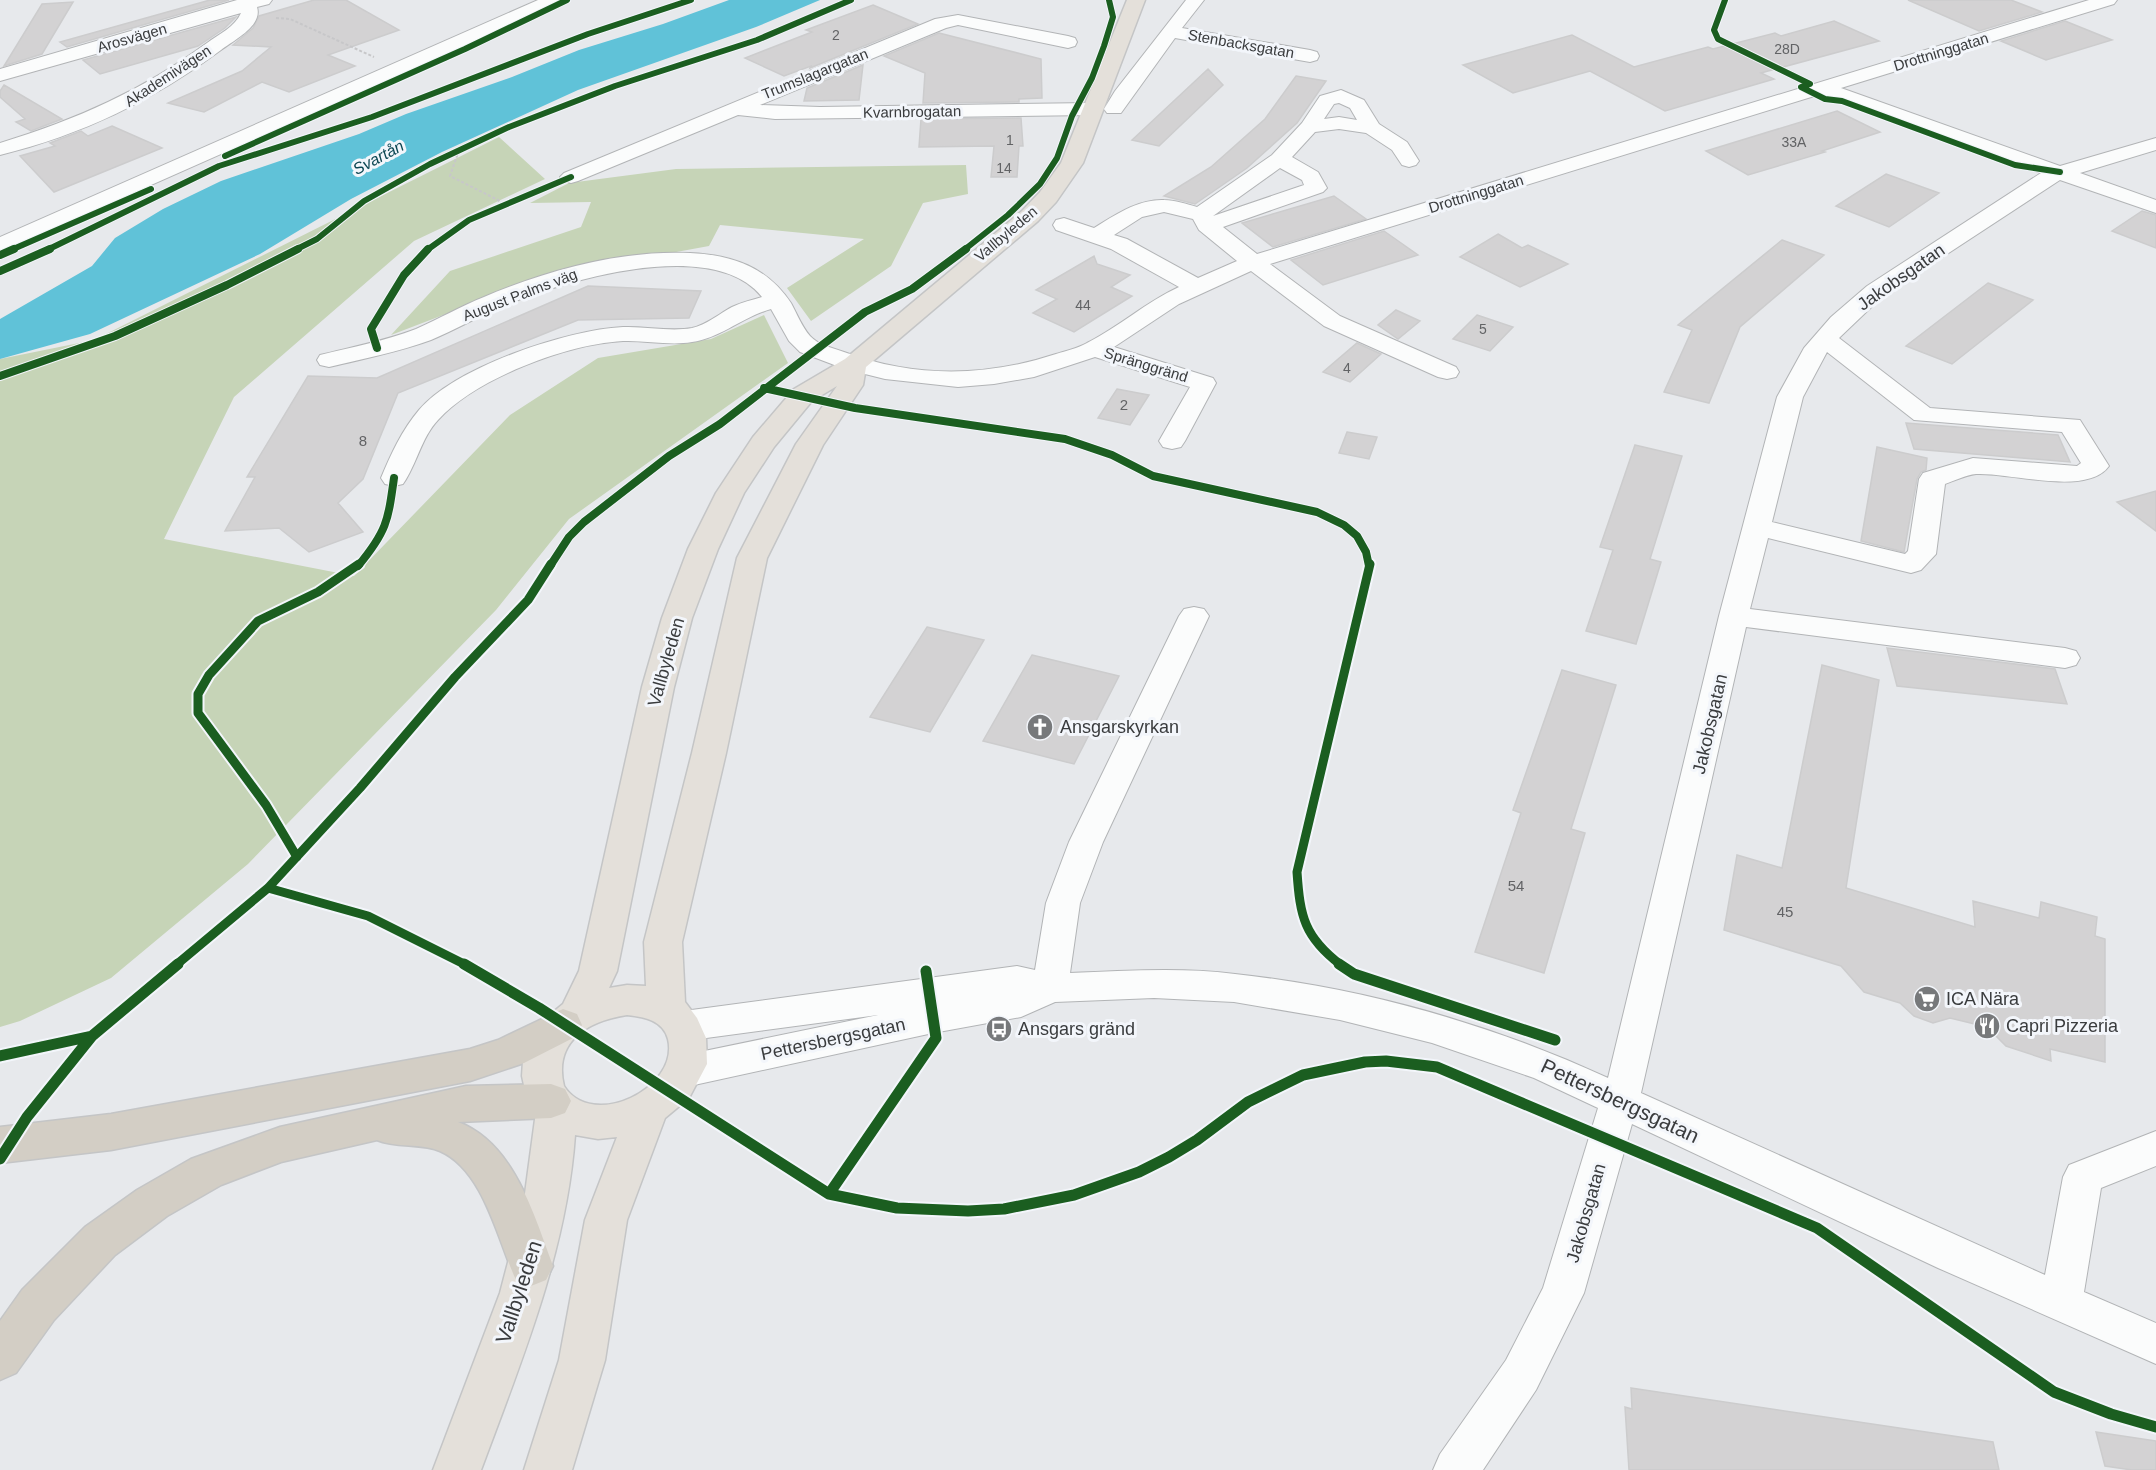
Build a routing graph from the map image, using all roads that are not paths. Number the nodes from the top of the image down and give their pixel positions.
1 (553, 0) edge
2 (1136, 0) edge
3 (1195, 0) edge
4 (2108, 0) edge
5 (253, 2) edge
6 (1171, 32) junction
7 (1068, 42) dead end
8 (1310, 56) dead end
9 (375, 57) road end
10 (402, 69) junction
11 (0, 75) edge
12 (1824, 88) junction
13 (732, 108) junction
14 (1092, 109) junction
15 (1114, 109) dead end
16 (2156, 144) edge
17 (0, 149) edge
18 (1279, 159) junction
19 (1409, 160) dead end
20 (2060, 172) junction
21 (571, 177) dead end
22 (2156, 207) edge
23 (1204, 219) junction
24 (1064, 225) dead end
25 (1097, 236) junction
26 (0, 246) edge
27 (1253, 262) junction
28 (1197, 286) junction
29 (775, 300) junction
30 (1825, 339) junction
31 (1095, 349) junction
32 (329, 360) dead end
33 (854, 364) junction
34 (1447, 372) dead end
35 (1172, 441) dead end
36 (394, 478) dead end
37 (1756, 527) junction
38 (1194, 616) dead end
39 (1734, 616) junction
40 (2065, 658) dead end
41 (1050, 988) junction
42 (675, 1017) junction
43 (570, 1019) junction
44 (685, 1071) junction
45 (1620, 1101) junction
46 (554, 1105) junction
47 (648, 1109) junction
48 (350, 1128) junction
49 (0, 1145) edge
50 (2156, 1148) edge
51 (531, 1266) junction
52 (2061, 1303) junction
53 (2156, 1344) edge
54 (0, 1359) edge
55 (456, 1470) edge
56 (548, 1470) edge
57 (1456, 1470) edge

1 - 10 street
2 - 14 main road, Vallbyleden
3 - 6 street
4 - 12 street, Drottninggatan
5 - 11 street, Arosvägen
5 - 17 street, Akademivägen
6 - 8 street, Stenbacksgatan
6 - 15 street
7 - 13 street, Trumslagargatan
9 - 10 street
10 - 26 street
12 - 20 street
12 - 27 street, Drottninggatan
13 - 14 street, Kvarnbrogatan
13 - 21 street, Trumslagargatan
14 - 33 main road, Vallbyleden
16 - 20 street, Jakobsgatan
18 - 19 street
18 - 23 street
18 - 23 street
20 - 22 street
20 - 30 street, Jakobsgatan
23 - 25 street
23 - 27 street
24 - 25 street
25 - 28 street
27 - 28 street, Drottninggatan
27 - 34 street
28 - 31 street, Drottninggatan
29 - 32 street, August Palms väg
29 - 33 street, August Palms väg
29 - 36 street
30 - 37 street, Jakobsgatan
30 - 37 street
31 - 33 street, Drottninggatan
31 - 35 street, Spränggränd
33 - 42 main road
33 - 43 main road, Vallbyleden
37 - 39 street, Jakobsgatan
38 - 41 street
39 - 40 street
39 - 45 street, Jakobsgatan
41 - 42 street, Pettersbergsgatan
41 - 44 street, Pettersbergsgatan
41 - 45 street, Pettersbergsgatan
42 - 43 main road
42 - 44 main road
43 - 46 main road
43 - 49 highway
44 - 47 main road
45 - 52 street, Pettersbergsgatan
45 - 57 street, Jakobsgatan
46 - 47 main road
46 - 48 highway
46 - 51 main road, Vallbyleden
47 - 56 main road
48 - 51 highway
48 - 54 highway
50 - 52 street
51 - 55 main road, Vallbyleden
52 - 53 street, Pettersbergsgatan

